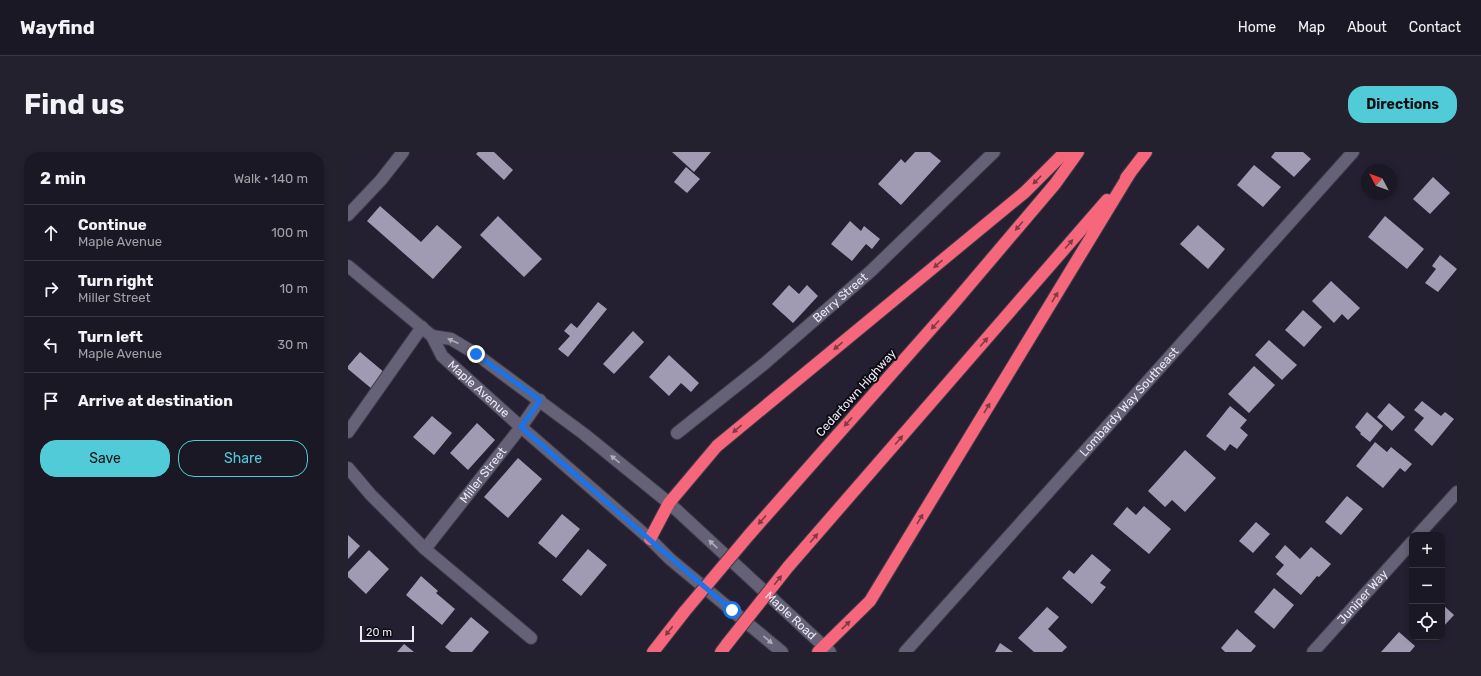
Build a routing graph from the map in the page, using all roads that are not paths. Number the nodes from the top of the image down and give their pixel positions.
1 (403, 152) edge
2 (994, 152) edge
3 (1064, 152) edge
4 (1078, 152) edge
5 (1146, 152) edge
6 (1353, 152) edge
7 (1130, 173) junction
8 (348, 215) edge
9 (348, 266) edge
10 (422, 327) junction
11 (432, 336) junction
12 (540, 400) junction
13 (521, 427) junction
14 (348, 432) edge
15 (677, 433) dead end
16 (348, 468) edge
17 (1457, 492) edge
18 (669, 502) junction
19 (1421, 532) edge
20 (650, 538) junction
21 (1409, 545) edge
22 (425, 550) junction
23 (752, 580) joint
24 (531, 638) dead end
25 (724, 648) edge
26 (824, 650) edge
27 (653, 652) edge
28 (782, 652) edge
29 (905, 652) edge
30 (1313, 652) edge

1 - 8 street
2 - 15 street, Berry Street
3 -> 18 highway
4 -> 27 highway, Cedartown Highway, bridge
5 - 7 highway
6 - 29 street, Lombardy Way Southeast
25 -> 7 highway, bridge
26 -> 7 highway
9 - 10 street, Maple Avenue
10 - 11 street, Maple Avenue
10 - 14 street
12 -> 11 street, Maple Avenue
11 - 13 street, Maple Avenue
12 - 13 street, Miller Street
18 -> 12 street, Maple Avenue
13 - 20 street, Maple Avenue
13 - 22 street, Miller Street
16 - 22 street
17 - 19 street
18 - 20 highway
23 -> 18 street, Maple Avenue
20 -> 28 street, Maple Avenue
21 - 30 street, Juniper Way
22 - 24 street
23 - 26 street, Maple Road

